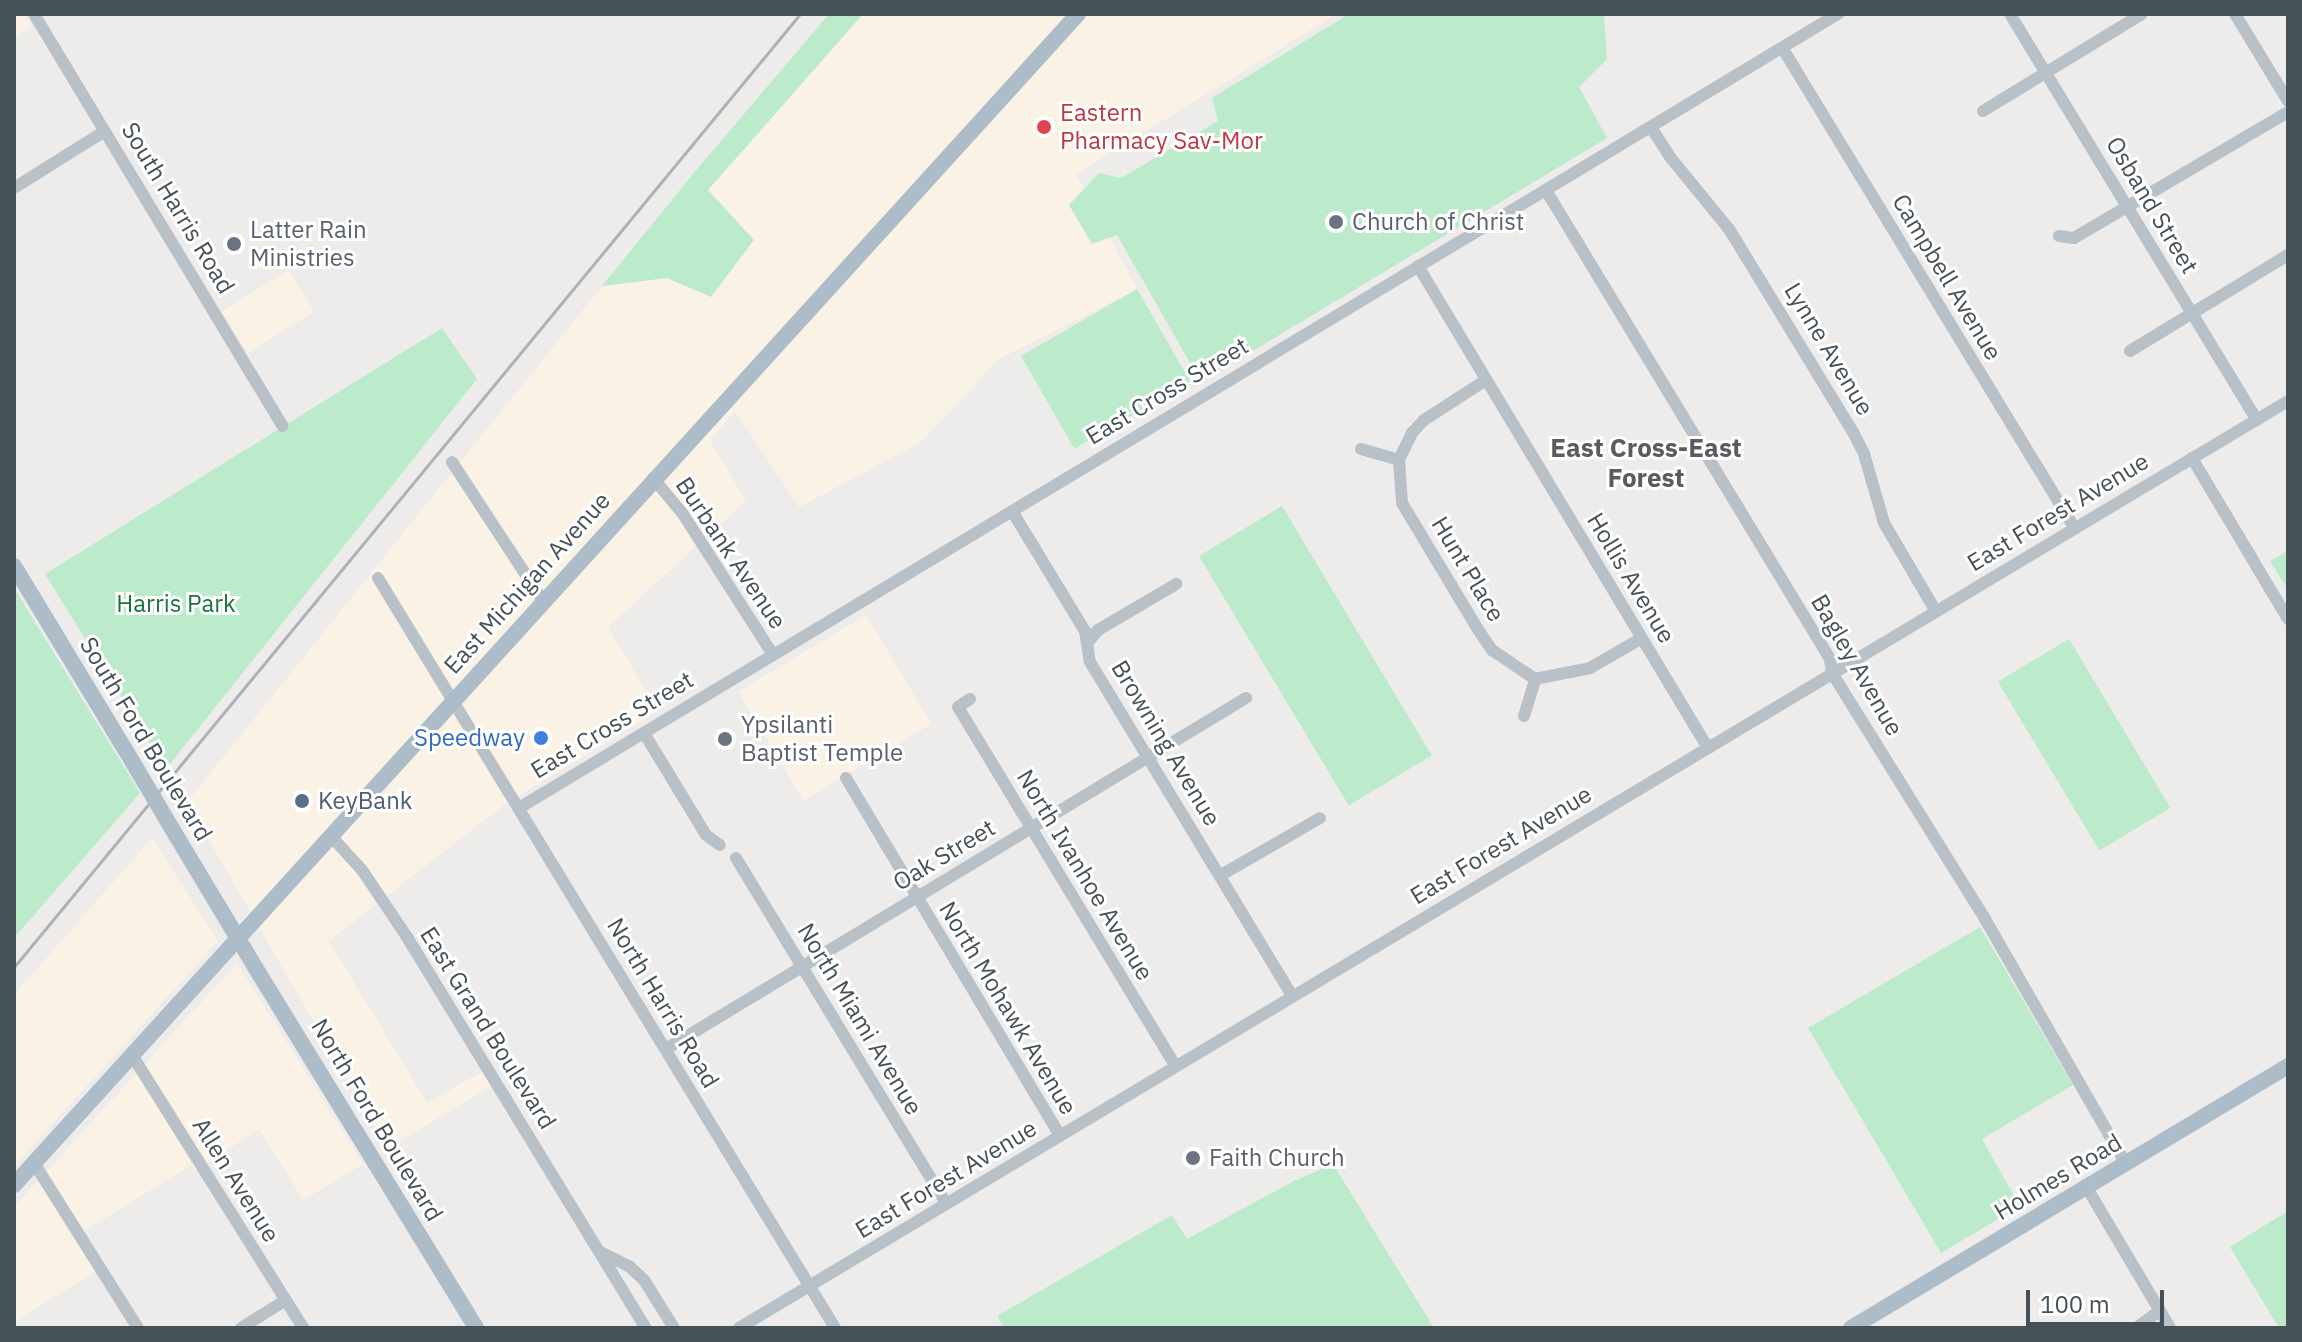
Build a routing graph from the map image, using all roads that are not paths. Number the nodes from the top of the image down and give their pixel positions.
1 (34, 14) edge
2 (1078, 14) edge
3 (1838, 14) edge
4 (2010, 14) edge
5 (2142, 14) edge
6 (2235, 14) edge
7 (1783, 49) junction
8 (2045, 73) junction
9 (2288, 101) edge
10 (1983, 111) dead end
11 (2288, 112) edge
12 (1652, 129) junction
13 (105, 131) junction
14 (14, 188) edge
15 (1547, 192) junction
16 (2127, 207) junction
17 (2059, 236) dead end
18 (2288, 255) edge
19 (1418, 266) junction
20 (2192, 312) junction
21 (2130, 351) dead end
22 (1486, 380) junction
23 (2288, 401) edge
24 (2257, 420) junction
25 (283, 426) dead end
26 (1361, 449) dead end
27 (2192, 458) junction
28 (1399, 460) junction
29 (452, 462) dead end
30 (653, 478) junction
31 (1012, 511) junction
32 (2074, 527) junction
33 (14, 566) edge
34 (378, 578) dead end
35 (1176, 584) dead end
36 (543, 601) junction
37 (1935, 610) junction
38 (2288, 619) edge
39 (1642, 638) junction
40 (1089, 641) junction
41 (772, 653) junction
42 (1832, 673) junction
43 (1535, 679) junction
44 (1246, 698) dead end
45 (970, 699) dead end
46 (453, 700) junction
47 (1524, 716) dead end
48 (644, 733) junction
49 (1708, 748) junction
50 (1148, 758) junction
51 (846, 778) dead end
52 (519, 808) junction
53 (1320, 818) dead end
54 (1031, 829) junction
55 (330, 835) junction
56 (720, 845) dead end
57 (736, 858) dead end
58 (1221, 875) junction
59 (915, 898) junction
60 (237, 937) joint
61 (802, 966) junction
62 (1292, 995) junction
63 (666, 1049) junction
64 (132, 1055) junction
65 (1175, 1066) junction
66 (2288, 1066) edge
67 (1060, 1136) junction
68 (34, 1163) junction
69 (2126, 1164) junction
70 (14, 1185) edge
71 (2087, 1188) junction
72 (946, 1203) junction
73 (600, 1252) junction
74 (809, 1286) junction
75 (286, 1300) junction
76 (2159, 1311) junction
77 (138, 1328) edge
78 (241, 1328) edge
79 (303, 1328) edge
80 (476, 1328) edge
81 (646, 1328) edge
82 (674, 1328) edge
83 (739, 1328) edge
84 (835, 1328) edge
85 (1851, 1328) edge
86 (2136, 1328) edge
87 (2170, 1328) edge

1 - 13 street, South Harris Road
2 - 30 main road, East Michigan Avenue
3 - 7 street, East Cross Street
4 - 8 street, Osband Street
5 - 8 street
6 - 9 street
7 - 12 street, East Cross Street
7 - 32 street, Campbell Avenue
8 - 10 street
8 - 16 street, Osband Street
11 - 16 street
12 - 15 street, East Cross Street
12 - 37 street, Lynne Avenue
13 - 14 street
13 - 25 street, South Harris Road
15 - 19 street, East Cross Street
15 - 42 street, Bagley Avenue
16 - 17 street
16 - 20 street, Osband Street
18 - 20 street
19 - 22 street, Hollis Avenue
19 - 31 street, East Cross Street
20 - 21 street
20 - 24 street, Osband Street
22 - 28 street
22 - 39 street, Hollis Avenue
23 - 24 street, East Forest Avenue
24 - 27 street, East Forest Avenue
26 - 28 street
27 - 32 street, East Forest Avenue
27 - 38 street
28 - 43 street, Hunt Place
29 - 36 street
30 - 36 main road, East Michigan Avenue
30 - 41 street, Burbank Avenue
31 - 40 street, Browning Avenue
31 - 41 street, East Cross Street
32 - 37 street, East Forest Avenue
33 - 60 main road, South Ford Boulevard, bridge
34 - 46 street
35 - 40 street
36 - 46 main road, East Michigan Avenue
37 - 42 street, East Forest Avenue
39 - 43 street
39 - 49 street, Hollis Avenue
40 - 50 street, Browning Avenue
41 - 48 street, East Cross Street
42 - 49 street, East Forest Avenue
42 - 69 street, Bagley Avenue
43 - 47 street
44 - 50 street, Oak Street
45 - 54 street, North Ivanhoe Avenue
46 - 52 street, North Harris Road
46 - 55 main road, East Michigan Avenue
48 - 52 street, East Cross Street
48 - 56 street
49 - 62 street, East Forest Avenue
50 - 54 street, Oak Street
50 - 58 street, Browning Avenue
51 - 59 street, North Mohawk Avenue
52 - 63 street, North Harris Road
53 - 58 street
54 - 59 street, Oak Street
54 - 65 street, North Ivanhoe Avenue
55 - 64 main road, East Michigan Avenue
55 - 73 street, East Grand Boulevard
57 - 61 street, North Miami Avenue
58 - 62 street, Browning Avenue
59 - 61 street, Oak Street
59 - 67 street, North Mohawk Avenue
60 - 80 main road, North Ford Boulevard, bridge
61 - 63 street, Oak Street
61 - 72 street, North Miami Avenue
62 - 65 street, East Forest Avenue
63 - 74 street, North Harris Road
64 - 68 main road, East Michigan Avenue
64 - 75 street, Allen Avenue
65 - 67 street, East Forest Avenue
66 - 69 main road, Holmes Road
67 - 72 street, East Forest Avenue
68 - 70 main road, East Michigan Avenue
68 - 77 street
69 - 71 main road, Holmes Road
71 - 76 street
71 - 85 main road, Holmes Road
72 - 74 street, East Forest Avenue
73 - 81 street, East Grand Boulevard
73 - 82 street, East Grand Boulevard
74 - 83 street, East Forest Avenue
74 - 84 street, North Harris Road
75 - 78 street
75 - 79 street, Allen Avenue
76 - 86 street
76 - 87 street

